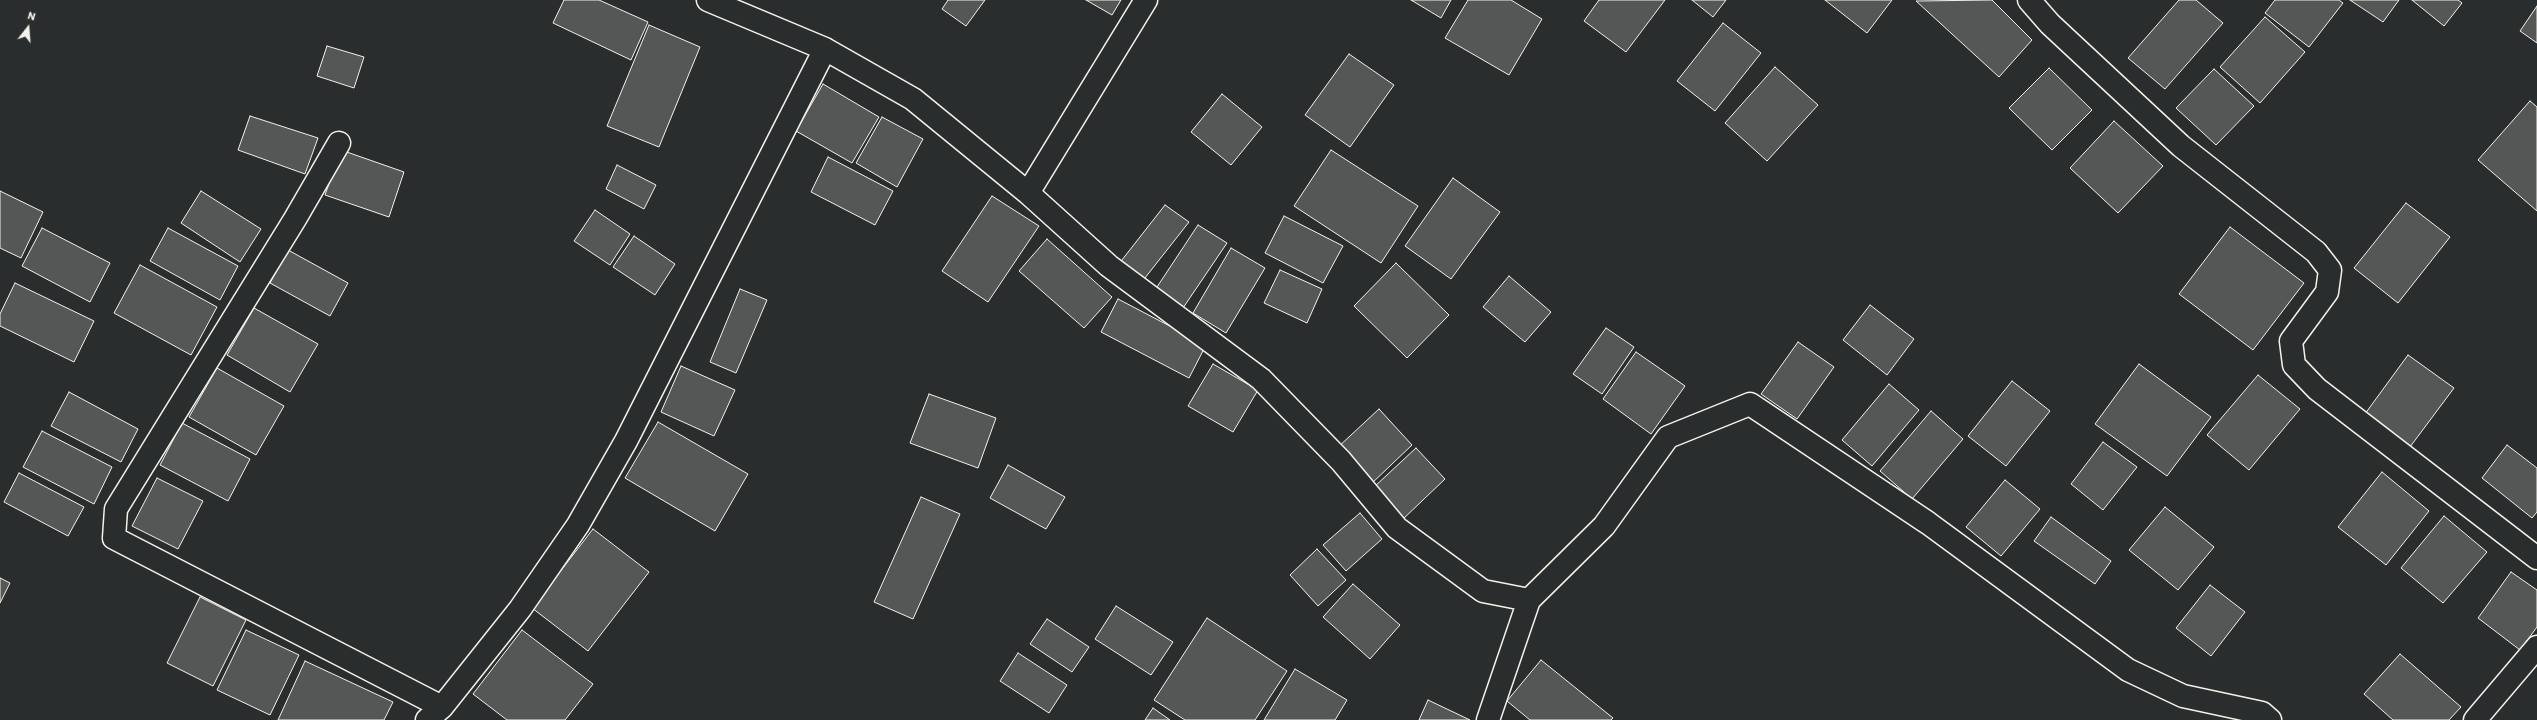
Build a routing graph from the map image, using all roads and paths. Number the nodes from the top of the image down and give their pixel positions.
1 (708, 0) edge
2 (1146, 0) edge
3 (2030, 0) edge
4 (825, 49) junction
5 (339, 143) dead end
6 (1028, 194) junction
7 (2537, 558) edge
8 (1529, 600) junction
9 (2537, 647) edge
10 (434, 713) edge
11 (1488, 720) edge
12 (2270, 720) edge
13 (2475, 720) edge

1 - 4 street
2 - 6 street
3 - 7 street
4 - 6 street
4 - 10 street
5 - 10 street
6 - 8 street
8 - 11 street
8 - 12 street
9 - 13 street

